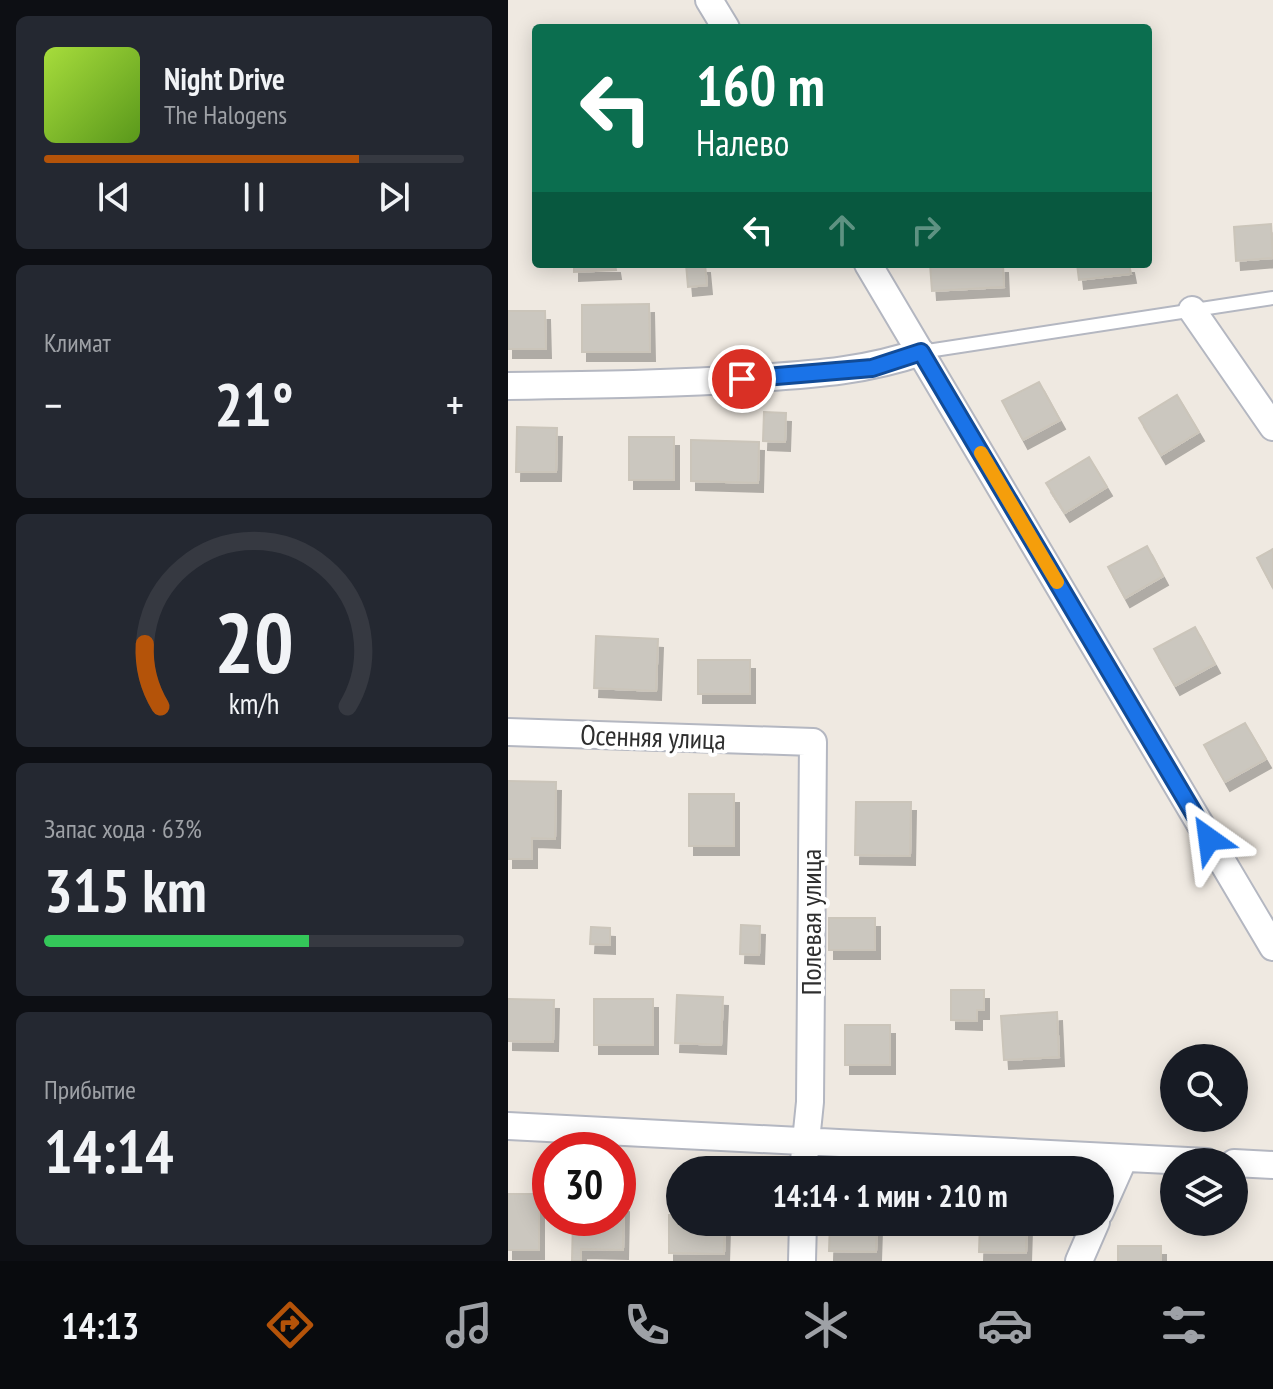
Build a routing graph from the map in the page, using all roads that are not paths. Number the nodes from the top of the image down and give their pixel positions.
1 (709, 0) edge
2 (724, 24) edge
3 (870, 268) edge
4 (1273, 298) edge
5 (1192, 310) junction
6 (921, 352) junction
7 (508, 386) edge
8 (1273, 427) edge
9 (508, 732) edge
10 (805, 742) joint
11 (1273, 947) edge
12 (508, 1126) edge
13 (806, 1143) junction
14 (805, 1156) edge
15 (1124, 1158) junction
16 (1160, 1160) edge
17 (1248, 1164) edge
18 (1273, 1165) edge
19 (1114, 1180) edge
20 (803, 1236) edge
21 (1090, 1236) edge
22 (802, 1261) edge
23 (1079, 1261) edge

1 - 2 street
3 - 6 street
4 - 5 lane
5 - 6 lane
5 - 8 street
6 - 7 street
6 - 11 street
9 - 10 street, Осенняя улица
10 - 13 street, Полевая улица
12 - 13 street
13 - 14 street
13 - 15 street
15 - 16 street
15 - 19 street
17 - 18 street
20 - 22 street
21 - 23 street

